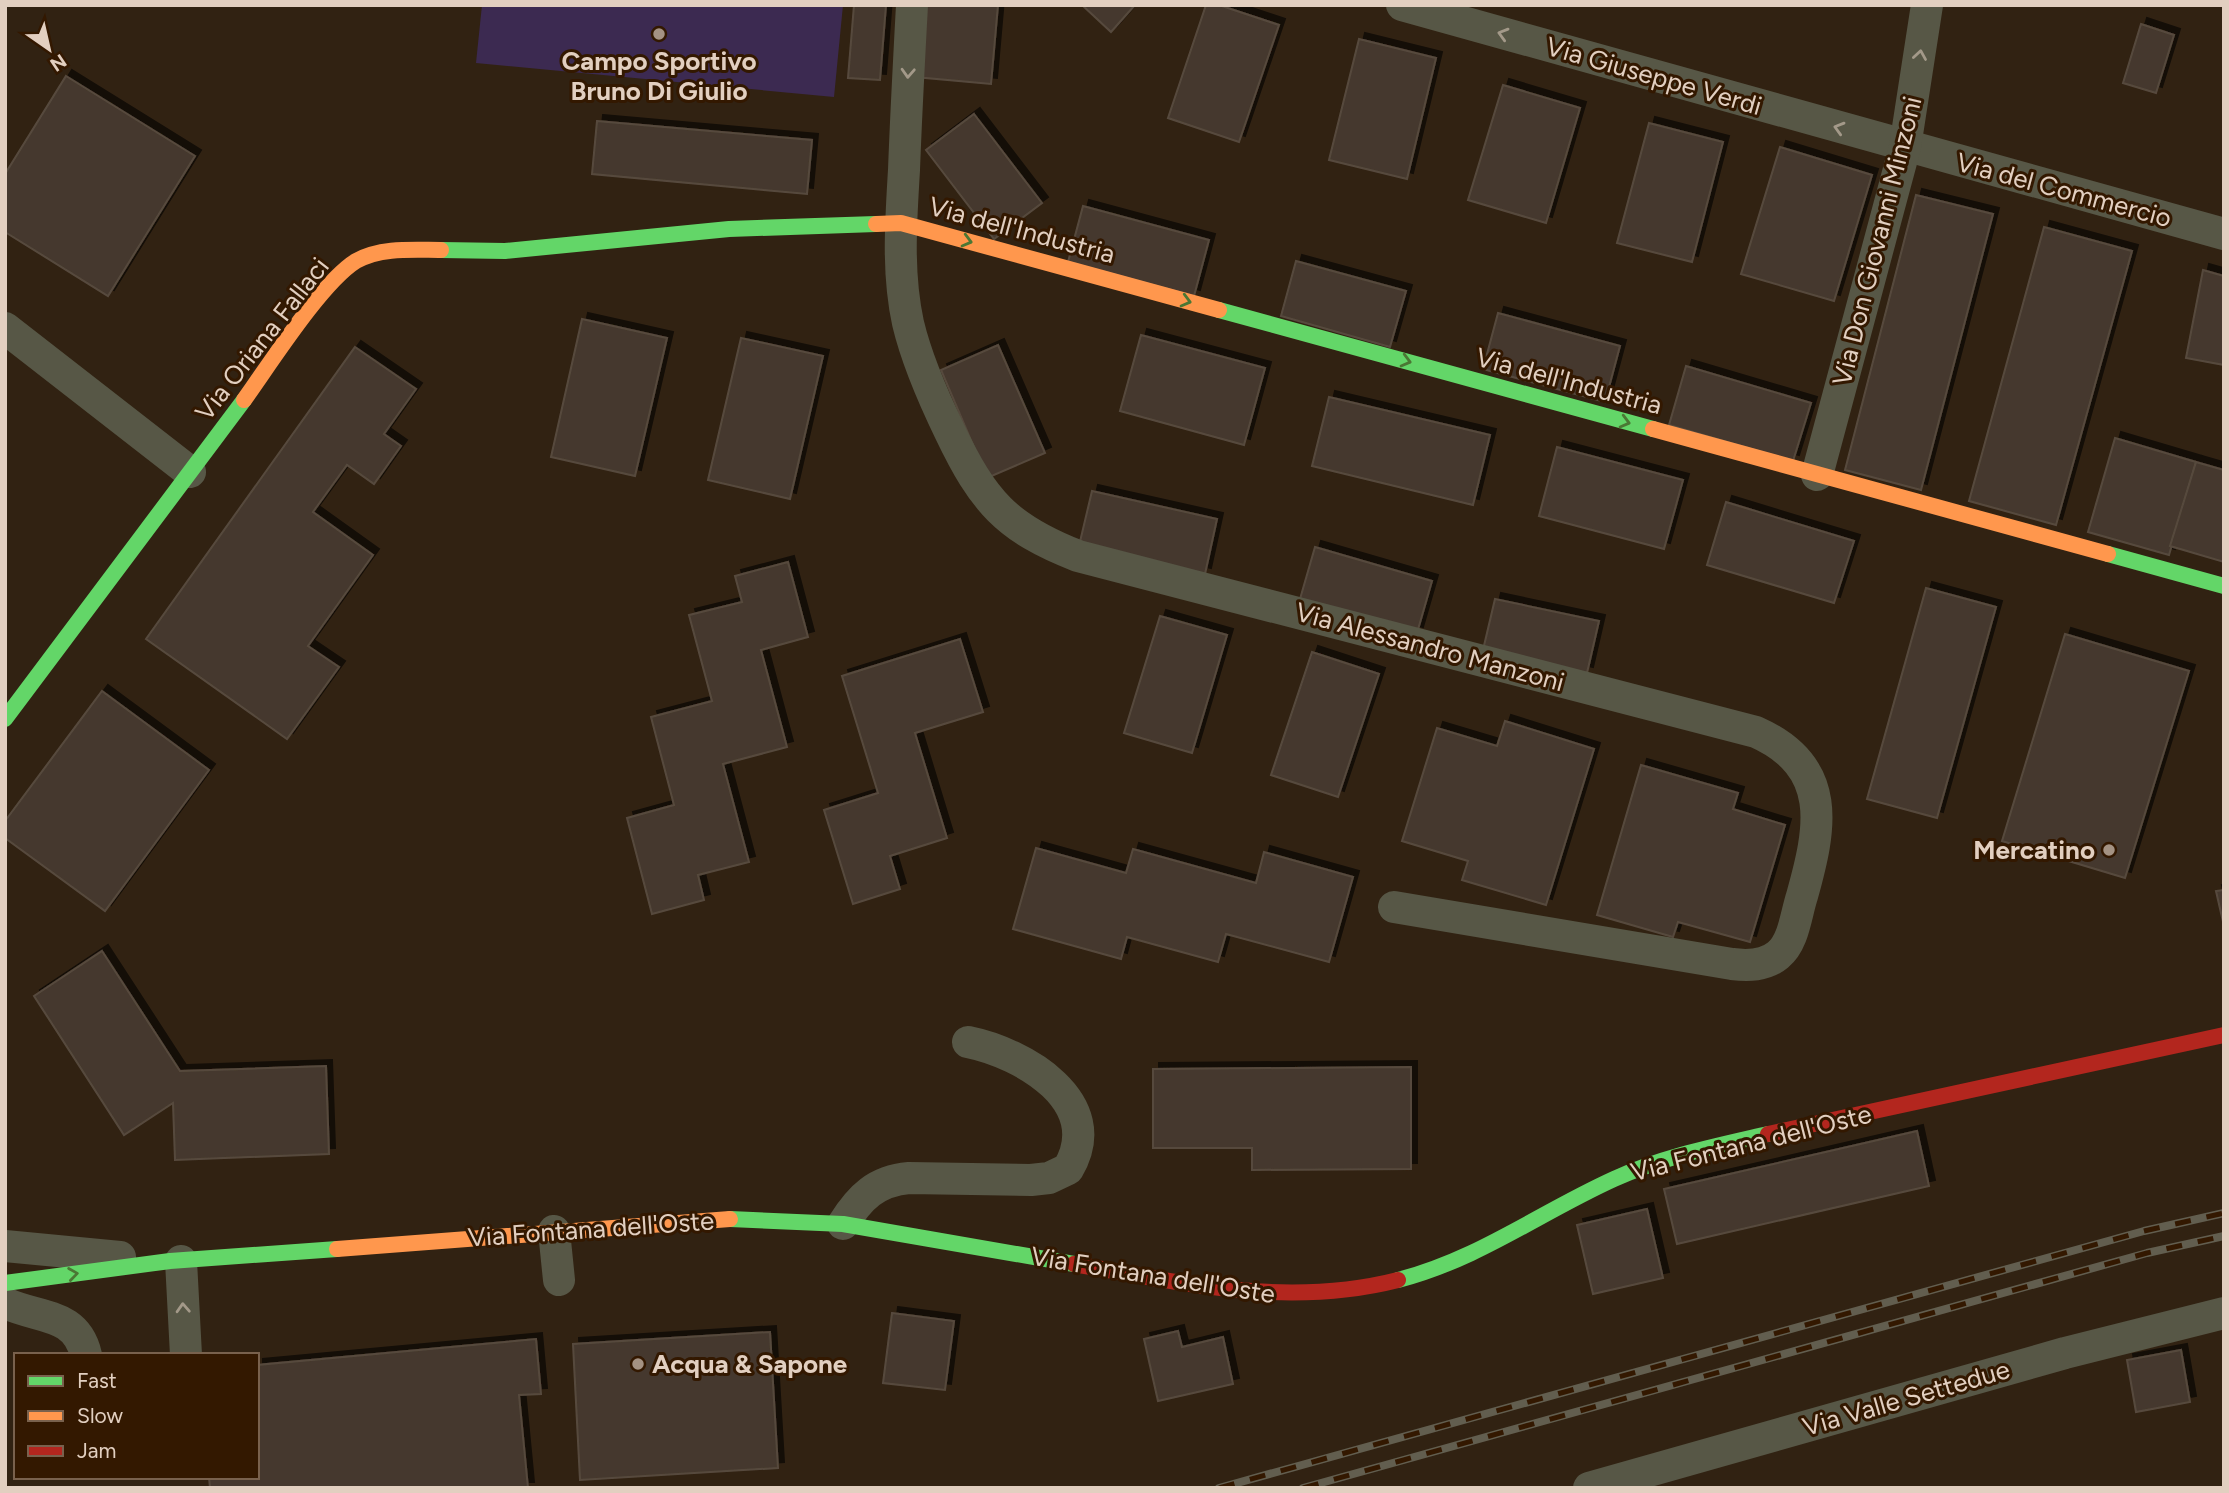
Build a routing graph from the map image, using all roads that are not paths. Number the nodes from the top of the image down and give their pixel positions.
1 (912, 5) edge
2 (1402, 5) edge
3 (1927, 5) edge
4 (1443, 11) edge
5 (1905, 147) junction
6 (901, 223) junction
7 (2224, 234) edge
8 (5, 328) edge
9 (190, 472) junction
10 (1817, 475) junction
11 (2224, 586) edge
12 (5, 719) edge
13 (1394, 907) dead end
14 (2224, 1035) edge
15 (968, 1041) dead end
16 (843, 1224) junction
17 (554, 1231) junction
18 (5, 1246) edge
19 (176, 1261) junction
20 (559, 1280) dead end
21 (5, 1283) edge
22 (5, 1303) edge
23 (2224, 1313) edge
24 (85, 1353) edge
25 (186, 1353) edge
26 (1589, 1488) edge

1 -> 6 street, Via Alessandro Manzoni
2 - 4 street, Via Giuseppe Verdi
5 -> 3 street, Via Don Giovanni Minzoni
5 -> 4 street, Via Giuseppe Verdi
5 - 7 street, Via del Commercio
5 - 10 street, Via Don Giovanni Minzoni
6 - 9 street, Via Oriana Fallaci
6 -> 10 street, Via dell'Industria
6 - 13 street, Via Alessandro Manzoni
8 - 9 street
9 - 12 street, Via Oriana Fallaci
10 - 11 street, Via dell'Industria
14 - 16 street, Via Fontana dell'Oste
15 - 16 street
16 - 17 street, Via Fontana dell'Oste
17 - 19 street, Via Fontana dell'Oste
17 - 20 street
18 - 19 street, Via Fontana dell'Oste
21 -> 19 street, Via Fontana dell'Oste
25 -> 19 street
22 - 24 street
23 - 26 street, Via Valle Settedue

